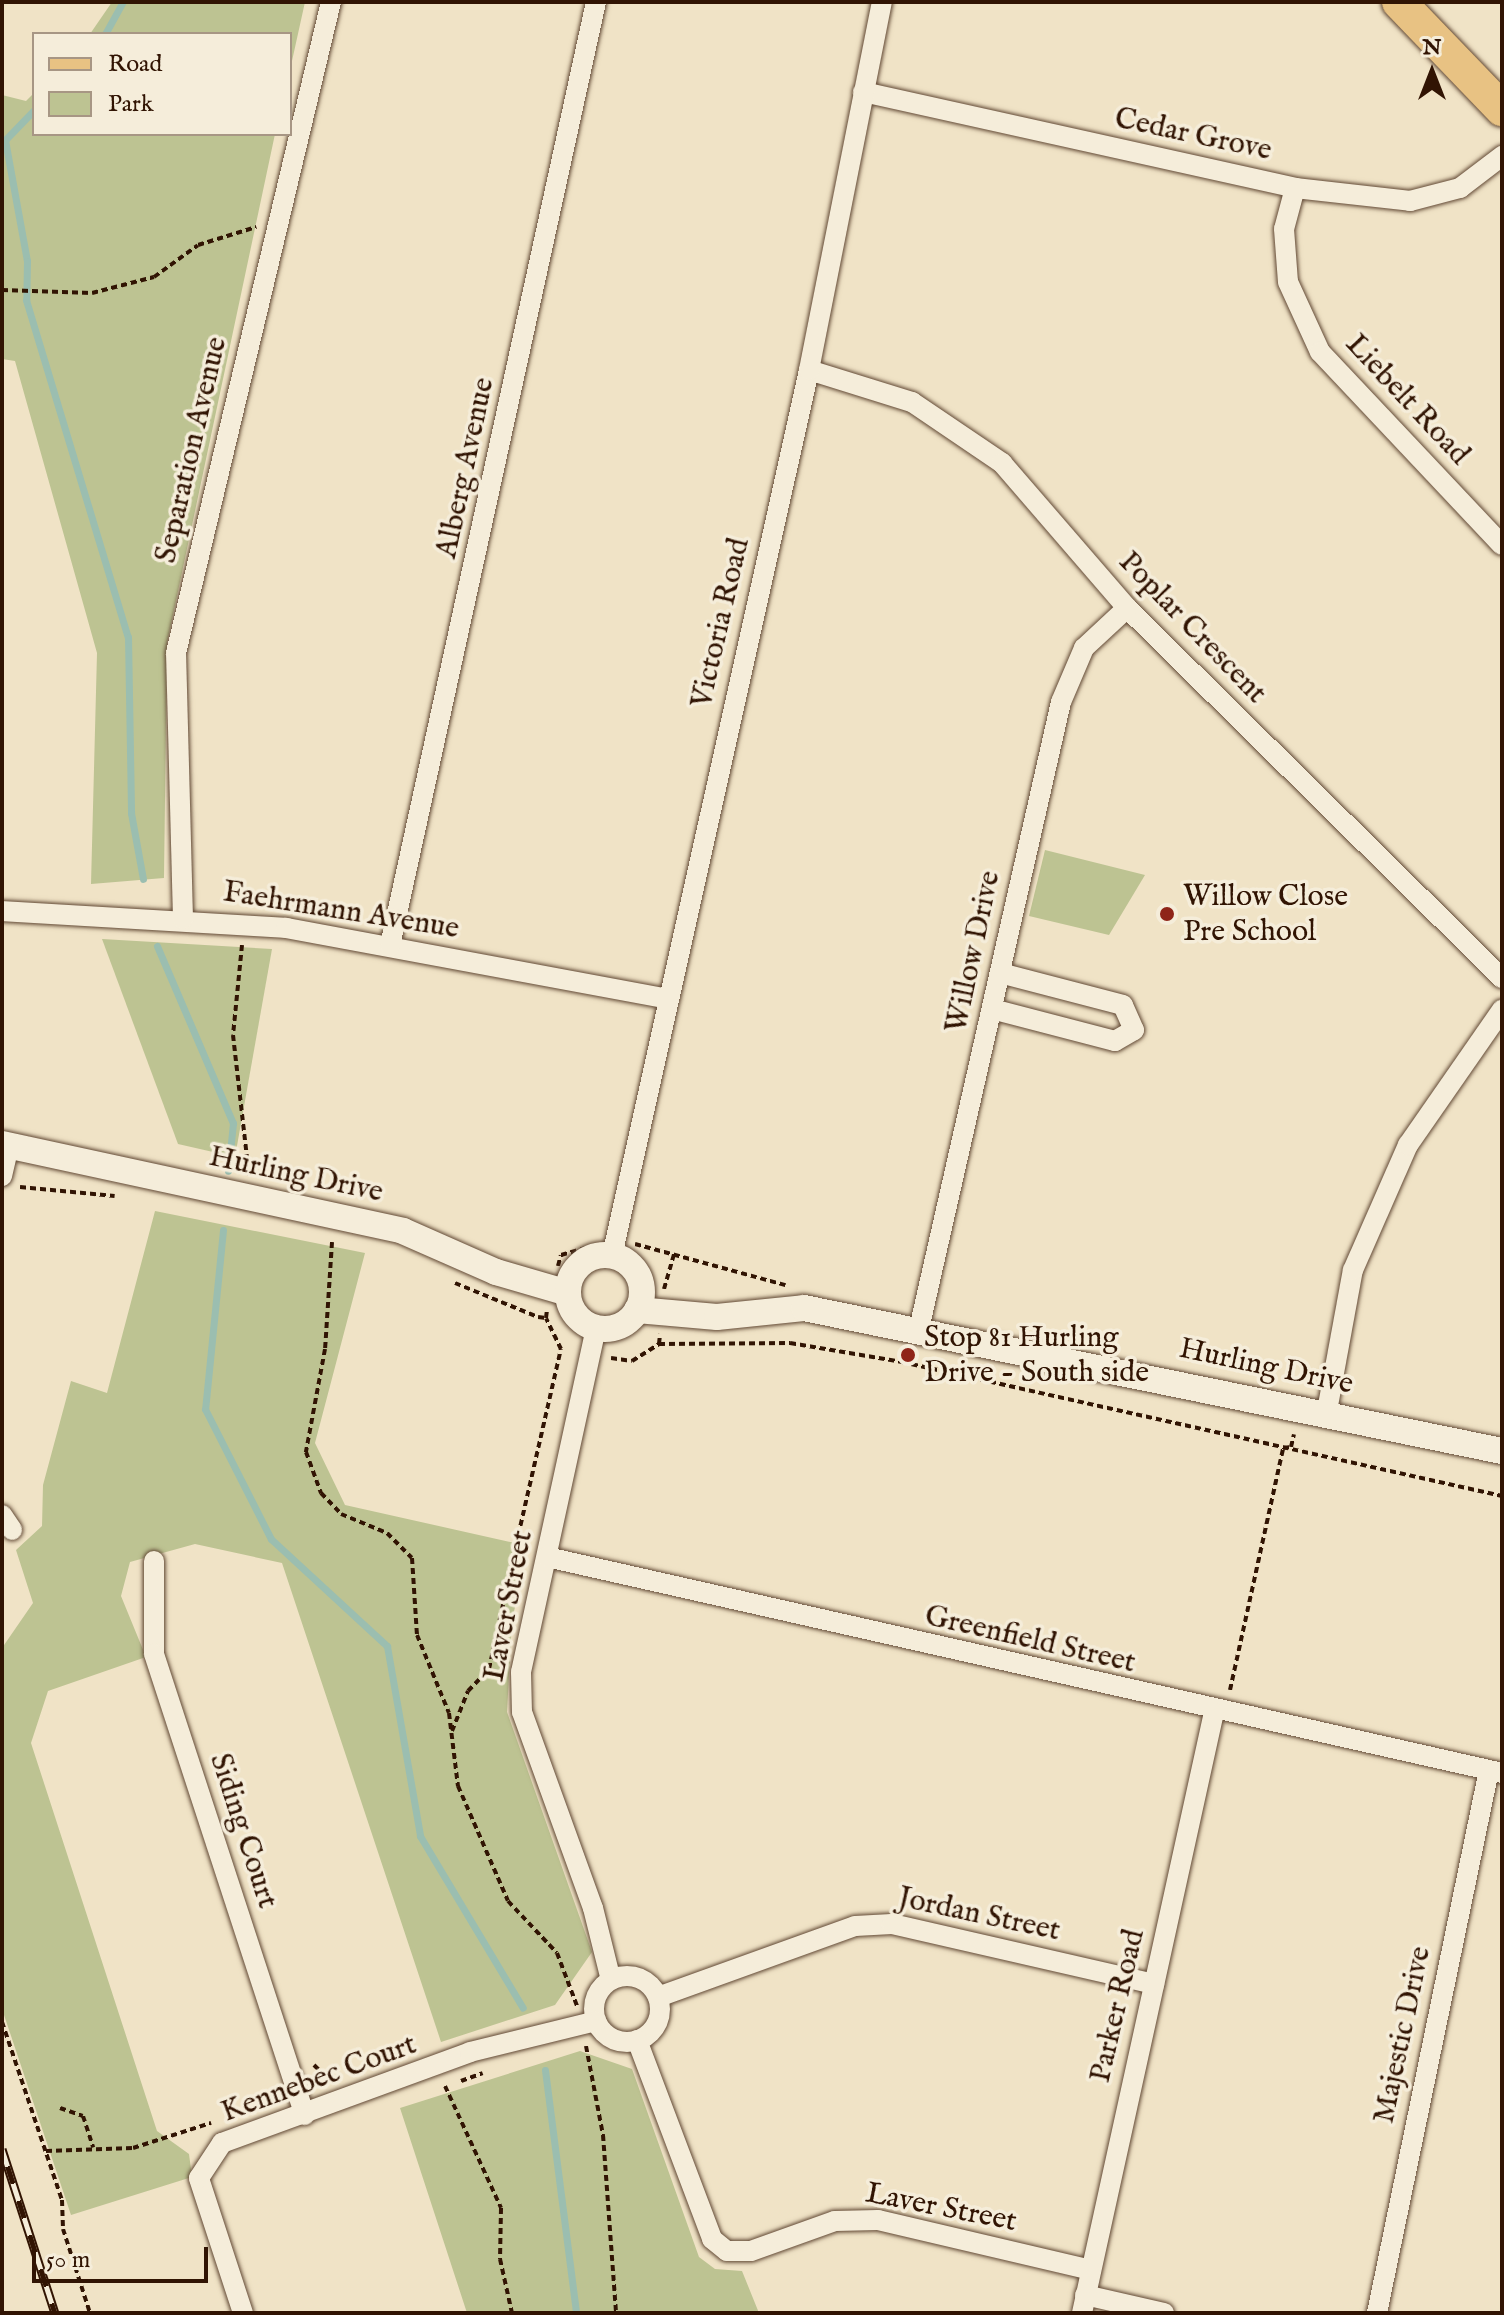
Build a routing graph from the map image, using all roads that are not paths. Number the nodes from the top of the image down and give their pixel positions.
1 (331, 2) edge
2 (596, 2) edge
3 (882, 2) edge
4 (1399, 2) edge
5 (863, 92) junction
6 (1502, 109) edge
7 (1502, 156) edge
8 (1295, 188) junction
9 (809, 370) junction
10 (1502, 545) edge
11 (1127, 608) junction
12 (2, 911) edge
13 (183, 919) junction
14 (390, 946) junction
15 (1000, 973) junction
16 (1502, 978) edge
17 (668, 999) junction
18 (992, 1009) junction
19 (1502, 1010) edge
20 (6, 1145) edge
21 (7, 1181) edge
22 (612, 1256) junction
23 (560, 1290) junction
24 (637, 1310) junction
25 (596, 1328) junction
26 (919, 1329) junction
27 (1327, 1411) junction
28 (1502, 1451) edge
29 (547, 1557) junction
30 (154, 1561) dead end
31 (1214, 1712) junction
32 (1496, 1771) edge
33 (611, 1980) junction
34 (1154, 1984) junction
35 (658, 1997) junction
36 (590, 2023) junction
37 (637, 2040) junction
38 (305, 2115) junction
39 (1091, 2270) junction
40 (1084, 2304) edge
41 (243, 2313) edge
42 (1164, 2313) edge
43 (1377, 2313) edge

1 - 13 street, Separation Avenue
2 - 14 street, Alberg Avenue
3 - 5 street, Victoria Road
4 - 6 main road
5 - 8 street, Cedar Grove
5 - 9 street, Victoria Road
7 - 8 street, Cedar Grove
8 - 10 street, Liebelt Road
9 - 11 street, Poplar Crescent
9 - 17 street, Victoria Road
11 - 15 street, Willow Drive
11 - 16 street, Poplar Crescent
12 - 13 street, Faehrmann Avenue
13 - 14 street, Faehrmann Avenue
14 - 17 street, Faehrmann Avenue
15 - 18 street, Willow Drive
15 - 18 street
17 - 22 street, Victoria Road
18 - 26 street, Willow Drive
19 - 27 street
20 - 21 street
20 - 23 street, Hurling Drive
22 - 23 street
22 - 24 street
23 - 25 street
24 - 25 street
24 - 26 street, Hurling Drive
25 - 29 street, Laver Street
26 - 27 street, Hurling Drive
27 - 28 street, Hurling Drive
29 - 31 street, Greenfield Street
29 - 33 street, Laver Street
30 - 38 street, Siding Court
31 - 32 street, Greenfield Street
31 - 34 street, Parker Road
32 - 43 street, Majestic Drive
33 - 35 street
33 - 36 street
34 - 35 street, Jordan Street
34 - 39 street, Parker Road
35 - 37 street
36 - 37 street
36 - 38 street, Kennebec Court
37 - 39 street, Laver Street
38 - 41 street, Kennebec Court
39 - 40 street, Parker Road
40 - 42 street

